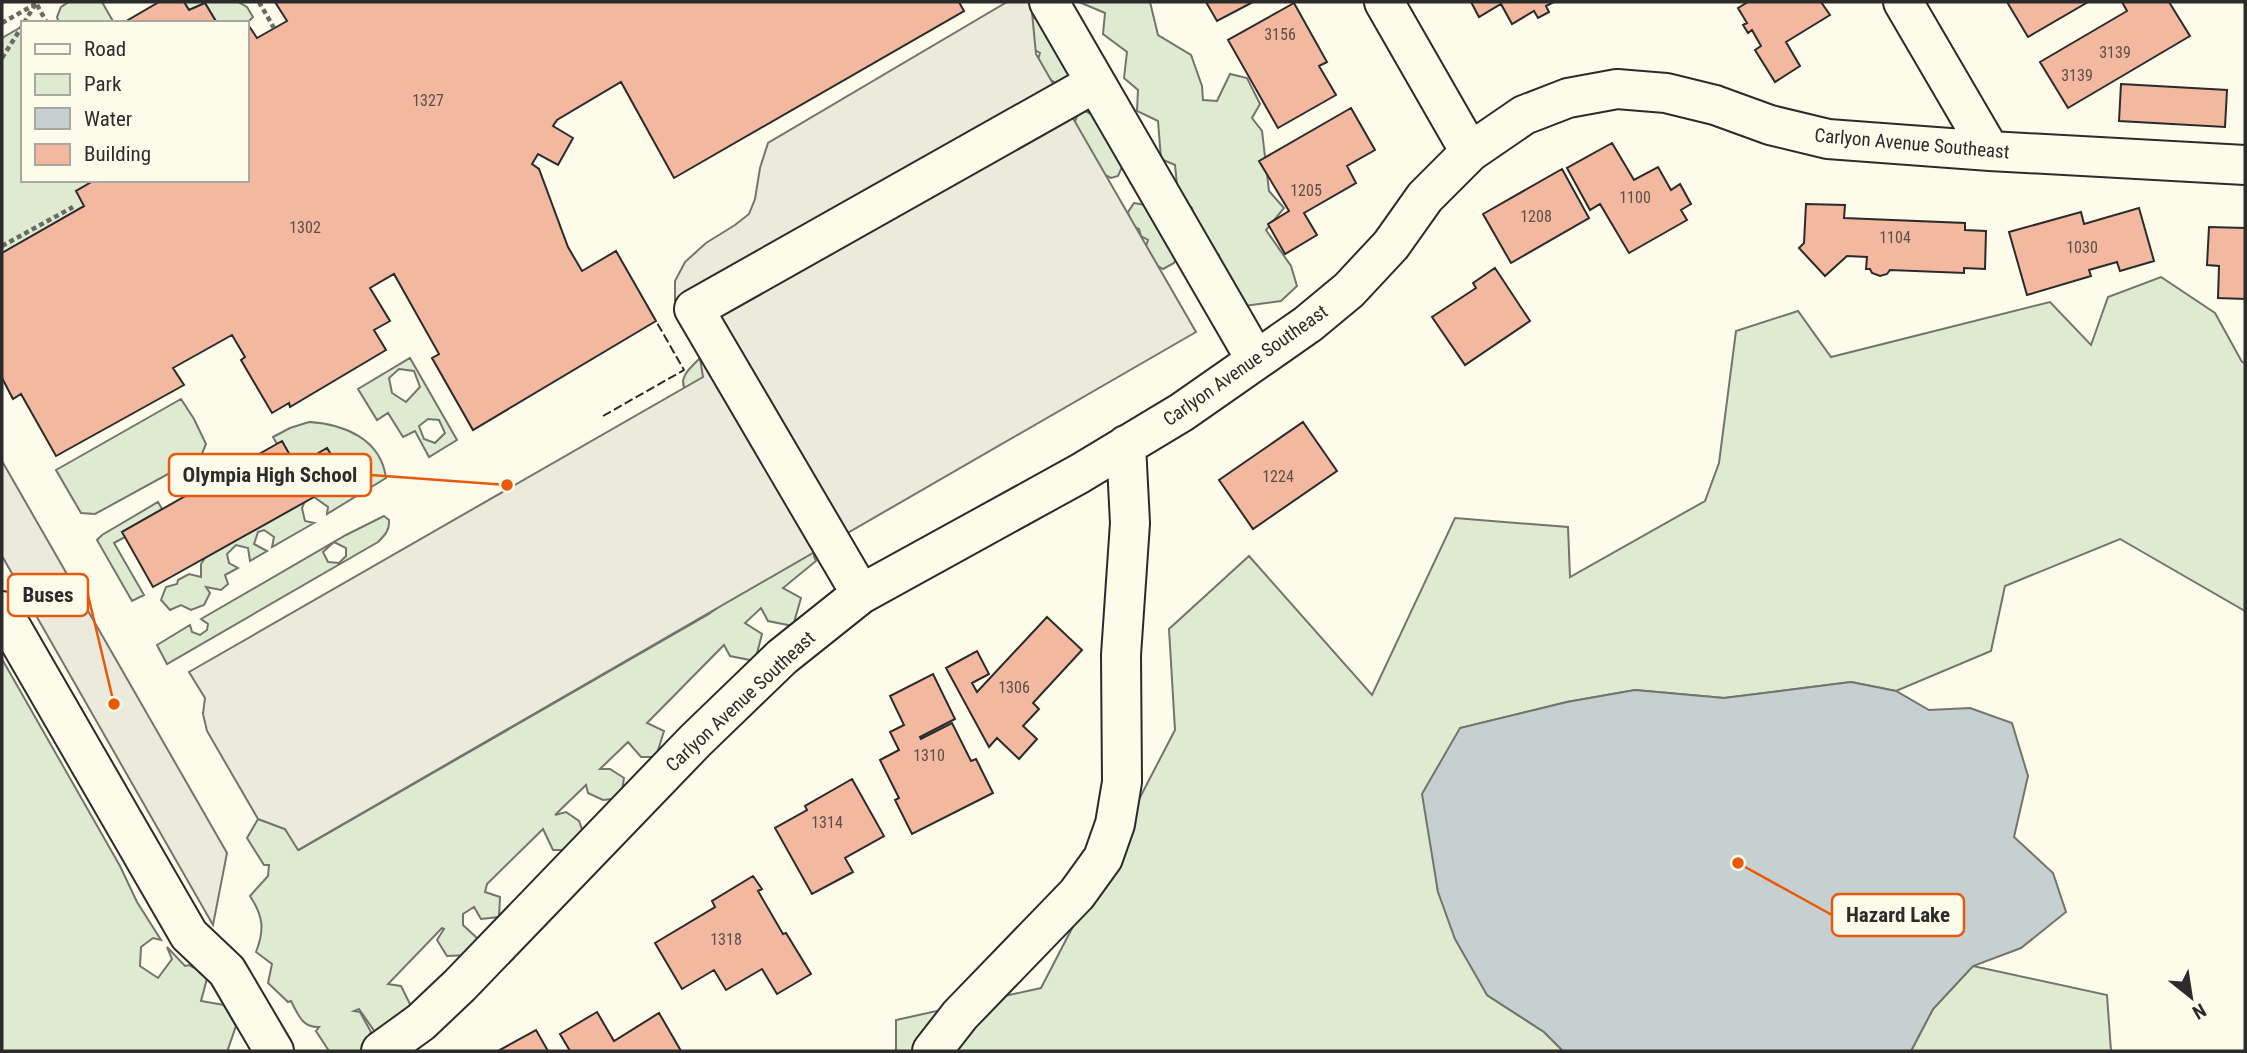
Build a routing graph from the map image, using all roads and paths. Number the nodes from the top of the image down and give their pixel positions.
1 (258, 2) edge
2 (1049, 2) edge
3 (1384, 2) edge
4 (1903, 2) edge
5 (38, 3) edge
6 (25, 21) edge
7 (46, 21) edge
8 (2, 23) edge
9 (21, 27) edge
10 (274, 28) dead end
11 (2, 58) edge
12 (1095, 83) junction
13 (1990, 151) junction
14 (1470, 152) junction
15 (2245, 165) edge
16 (73, 207) dead end
17 (2, 246) edge
18 (1256, 360) junction
19 (1126, 445) junction
20 (860, 594) junction
21 (2, 611) edge
22 (274, 1051) edge
23 (381, 1051) edge
24 (932, 1051) edge

1 - 10 path
2 - 12 street
3 - 14 street
4 - 13 street
5 - 6 path
5 - 7 path
5 - 8 path
9 - 11 path
12 - 18 street
12 - 20 street
13 - 14 street, Carlyon Avenue Southeast
13 - 15 street, Carlyon Avenue Southeast
14 - 18 street, Carlyon Avenue Southeast
16 - 17 path
18 - 19 street, Carlyon Avenue Southeast
19 - 20 street, Carlyon Avenue Southeast
19 - 24 street
20 - 23 street, Carlyon Avenue Southeast
21 - 22 street

